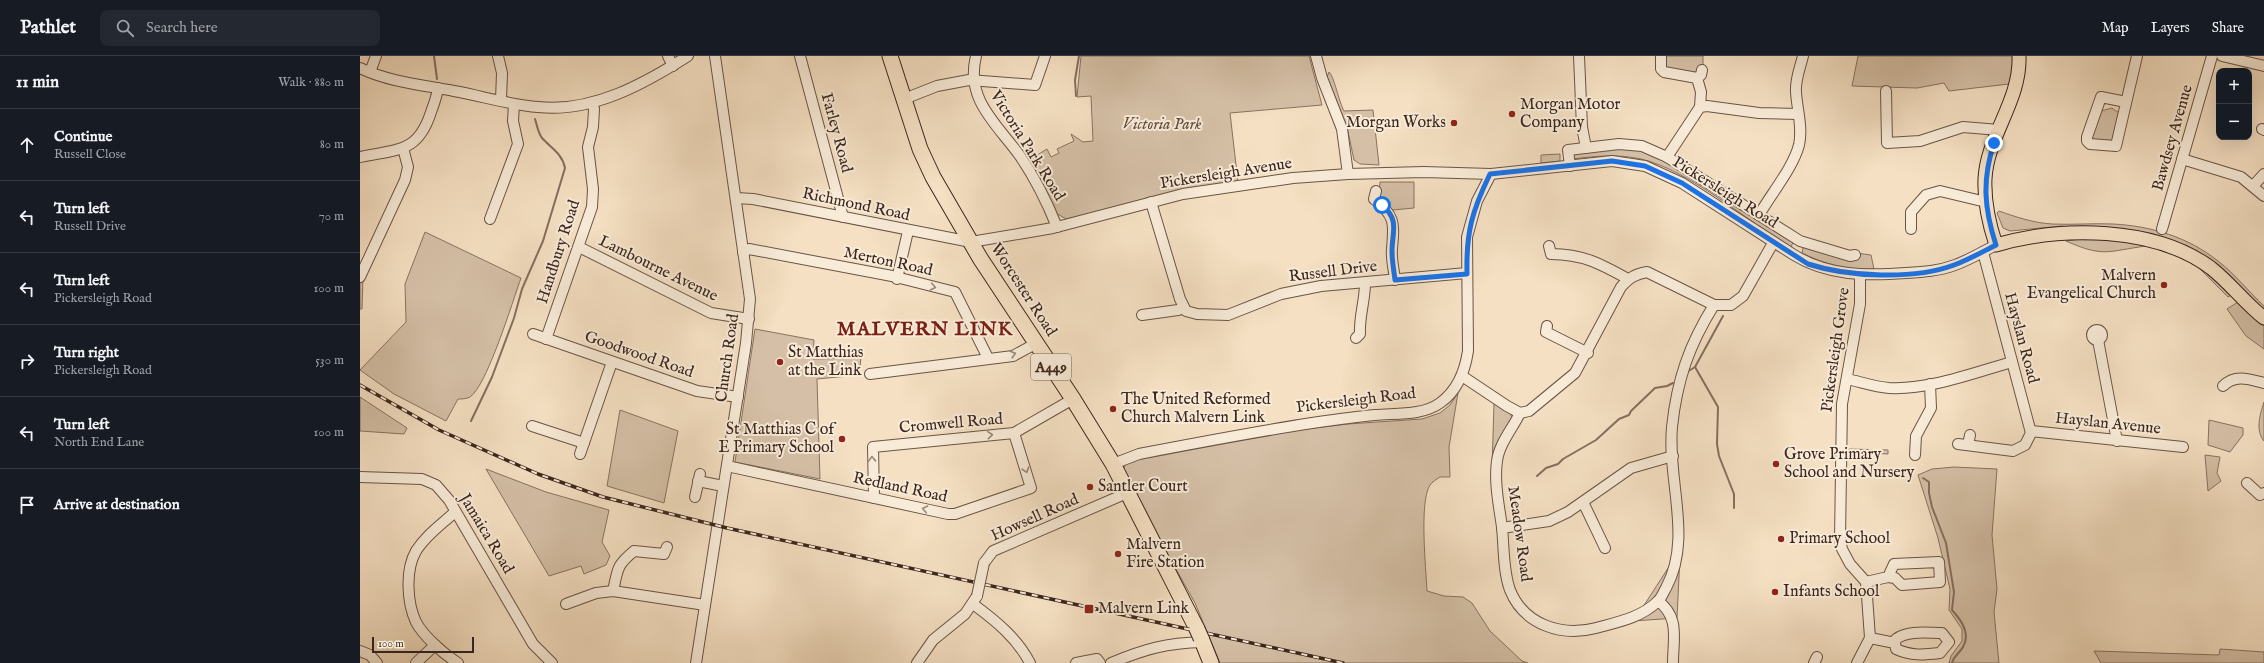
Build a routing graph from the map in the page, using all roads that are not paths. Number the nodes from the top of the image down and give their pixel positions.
1 (376, 56) edge
2 (498, 56) edge
3 (668, 56) edge
4 (688, 56) edge
5 (715, 56) edge
6 (800, 56) edge
7 (890, 56) edge
8 (976, 56) edge
9 (1316, 56) edge
10 (1580, 56) edge
11 (1661, 56) edge
12 (1803, 56) edge
13 (2019, 56) edge
14 (2137, 56) edge
15 (2212, 56) edge
16 (2222, 56) edge
17 (1047, 57) edge
18 (2240, 58) edge
19 (673, 66) junction
20 (2264, 66) edge
21 (360, 68) edge
22 (370, 72) junction
23 (973, 80) junction
24 (438, 88) junction
25 (1886, 91) dead end
26 (904, 99) junction
27 (501, 100) junction
28 (2126, 102) junction
29 (592, 103) junction
30 (514, 104) junction
31 (1700, 107) junction
32 (1798, 114) junction
33 (1999, 130) junction
34 (403, 148) junction
35 (1586, 148) junction
36 (360, 157) edge
37 (1667, 157) junction
38 (2182, 160) junction
39 (1570, 166) junction
40 (1348, 174) junction
41 (1490, 174) junction
42 (2264, 174) edge
43 (2253, 186) junction
44 (1376, 191) dead end
45 (2264, 196) edge
46 (736, 198) junction
47 (1150, 202) junction
48 (1986, 202) junction
49 (1759, 215) junction
50 (843, 217) junction
51 (490, 219) dead end
52 (1057, 226) junction
53 (2162, 229) dead end
54 (1911, 230) dead end
55 (908, 231) junction
56 (1800, 241) junction
57 (971, 242) junction
58 (1773, 243) junction
59 (1996, 245) junction
60 (578, 246) junction
61 (743, 252) junction
62 (1983, 252) junction
63 (1549, 253) dead end
64 (1794, 255) junction
65 (1855, 255) dead end
66 (1467, 274) junction
67 (1860, 275) junction
68 (360, 276) edge
69 (896, 279) junction
70 (1628, 279) junction
71 (1395, 280) junction
72 (1365, 283) junction
73 (1714, 305) junction
74 (1184, 308) junction
75 (1142, 315) dead end
76 (2264, 318) edge
77 (749, 319) junction
78 (1545, 331) dead end
79 (533, 334) dead end
80 (1360, 336) dead end
81 (546, 339) junction
82 (2098, 340) dead end
83 (1035, 344) junction
84 (1588, 353) junction
85 (988, 358) junction
86 (612, 362) junction
87 (2012, 362) junction
88 (870, 374) dead end
89 (1462, 376) junction
90 (1847, 379) junction
91 (2225, 380) dead end
92 (2264, 383) edge
93 (1930, 384) junction
94 (738, 397) junction
95 (1073, 399) junction
96 (1520, 413) junction
97 (532, 427) dead end
98 (2031, 432) junction
99 (1014, 433) junction
100 (1965, 441) dead end
101 (2117, 441) junction
102 (584, 443) junction
103 (2183, 447) dead end
104 (580, 454) dead end
105 (1915, 455) dead end
106 (1673, 456) junction
107 (1113, 464) junction
108 (727, 466) junction
109 (360, 477) edge
110 (2247, 483) dead end
111 (723, 486) junction
112 (1128, 493) junction
113 (2264, 493) edge
114 (695, 497) dead end
115 (874, 498) junction
116 (1583, 502) junction
117 (455, 512) junction
118 (1502, 528) junction
119 (667, 546) dead end
120 (1605, 548) dead end
121 (1888, 577) junction
122 (1866, 582) junction
123 (614, 591) junction
124 (975, 600) junction
125 (1658, 601) junction
126 (566, 604) dead end
127 (704, 605) junction
128 (1200, 636) junction
129 (1870, 638) junction
130 (1895, 643) junction
131 (435, 645) junction
132 (360, 650) edge
133 (377, 663) edge
134 (416, 663) edge
135 (458, 663) edge
136 (552, 663) edge
137 (696, 663) edge
138 (917, 663) edge
139 (1030, 663) edge
140 (1076, 663) edge
141 (1100, 663) edge
142 (1111, 663) edge
143 (1211, 663) edge
144 (1673, 663) edge
145 (1857, 663) edge

1 - 22 street
2 - 27 street
3 - 19 street
4 - 19 street
5 - 46 street, Church Road
6 - 50 street, Farley Road
7 - 26 highway, Worcester Road / A449
8 - 23 street, Victoria Park Road
9 - 40 street
10 - 35 street
11 - 31 street
12 - 32 street
13 - 33 main road
14 - 28 street
15 - 38 street, Bawdsey Avenue
16 - 18 street
17 - 23 street
18 - 20 street
19 - 29 street
21 - 22 street
22 - 24 street
23 - 26 street, Victoria Park Road
23 - 52 street, Victoria Park Road
24 - 27 street
24 - 34 street
25 - 33 street
26 - 57 highway, Worcester Road / A449
27 - 30 street
28 - 28 street
29 - 30 street
29 - 60 street, Handbury Road
30 - 51 street
31 - 32 street
31 - 37 street
32 - 49 street
33 - 48 main road
34 - 36 street
34 - 68 street
35 - 37 street
35 - 39 street
37 - 49 street
38 - 43 street
38 - 53 street, Bawdsey Avenue
39 - 41 street, Pickersleigh Road
39 - 58 street, Pickersleigh Road
40 - 41 street, Pickersleigh Avenue
40 - 47 street, Pickersleigh Avenue
41 - 66 street, Pickersleigh Road
42 - 43 street
43 - 45 street
44 - 71 street
46 - 50 street, Richmond Road
46 - 61 street, Church Road
47 - 52 street, Pickersleigh Avenue
47 - 74 street
48 - 54 street
48 - 59 main road
49 - 56 street
50 - 55 street, Richmond Road
52 - 57 street, Pickersleigh Avenue
55 - 57 street, Richmond Road
55 - 69 street
56 - 64 street
56 - 65 street
57 - 83 highway, Worcester Road / A449
58 - 64 street, Pickersleigh Road
58 - 73 street
59 - 62 street, Pickersleigh Road
59 - 76 main road, Pickersleigh Road
60 - 77 street, Lambourne Avenue
60 - 81 street, Handbury Road
61 - 69 street, Merton Road
61 - 77 street, Church Road
62 - 67 street, Pickersleigh Road
62 - 87 street, Hayslan Road
63 - 70 street
64 - 67 street, Pickersleigh Road
66 - 71 street, Russell Drive
66 - 89 street, Pickersleigh Road
67 - 90 street, Pickersleigh Grove
69 -> 85 street, Merton Road
70 - 73 street
70 - 84 street
71 - 72 street, Russell Drive
72 - 74 street, Russell Drive
72 - 80 street
73 - 106 street, Meadow Road
74 - 75 street, Russell Drive
77 - 94 street, Church Road
78 - 84 street
79 - 81 street, Goodwood Road
81 - 86 street, Goodwood Road
82 - 101 street
85 -> 83 street
83 - 95 highway, Worcester Road / A449
84 - 96 street
85 - 88 street
86 - 94 street, Goodwood Road
86 - 102 street
87 - 93 street
87 - 98 street, Hayslan Road
89 - 96 street
89 - 107 street, Pickersleigh Road
90 - 93 street
90 - 122 street, Pickersleigh Grove
91 - 92 street
93 - 105 street
94 - 108 street, Church Road
95 - 99 street, Cromwell Road
95 - 107 highway, Worcester Road / A449
96 - 118 street, Meadow Road
97 - 102 street
98 - 100 street
98 - 101 street, Hayslan Avenue
115 -> 99 street, Cromwell Road
99 -> 115 street, Redland Road
101 - 103 street, Hayslan Avenue
102 - 104 street
106 - 116 street
106 - 125 street, Meadow Road
107 - 112 highway, Worcester Road / A449
108 - 111 street, Church Road
108 - 115 street, Redland Road
109 - 117 street, Jamaica Road
110 - 113 street
111 - 114 street
111 - 127 street, Church Road
112 - 124 street, Howsell Road, bridge
112 - 128 highway, Worcester Road / A449
116 - 118 street
116 - 120 street
117 - 131 street
117 - 136 street, Jamaica Road
118 - 125 street, Meadow Road
119 - 123 street
121 - 121 street
121 - 122 street
122 - 129 street
123 - 126 street
123 - 127 street
124 - 138 street
124 - 139 street
125 - 144 street
127 - 137 street, Church Road
128 - 142 street
128 - 143 highway, Worcester Road / A449
129 - 130 street
129 - 145 street
130 - 130 street
131 - 134 street
131 - 135 street
132 - 133 street
140 - 141 street

